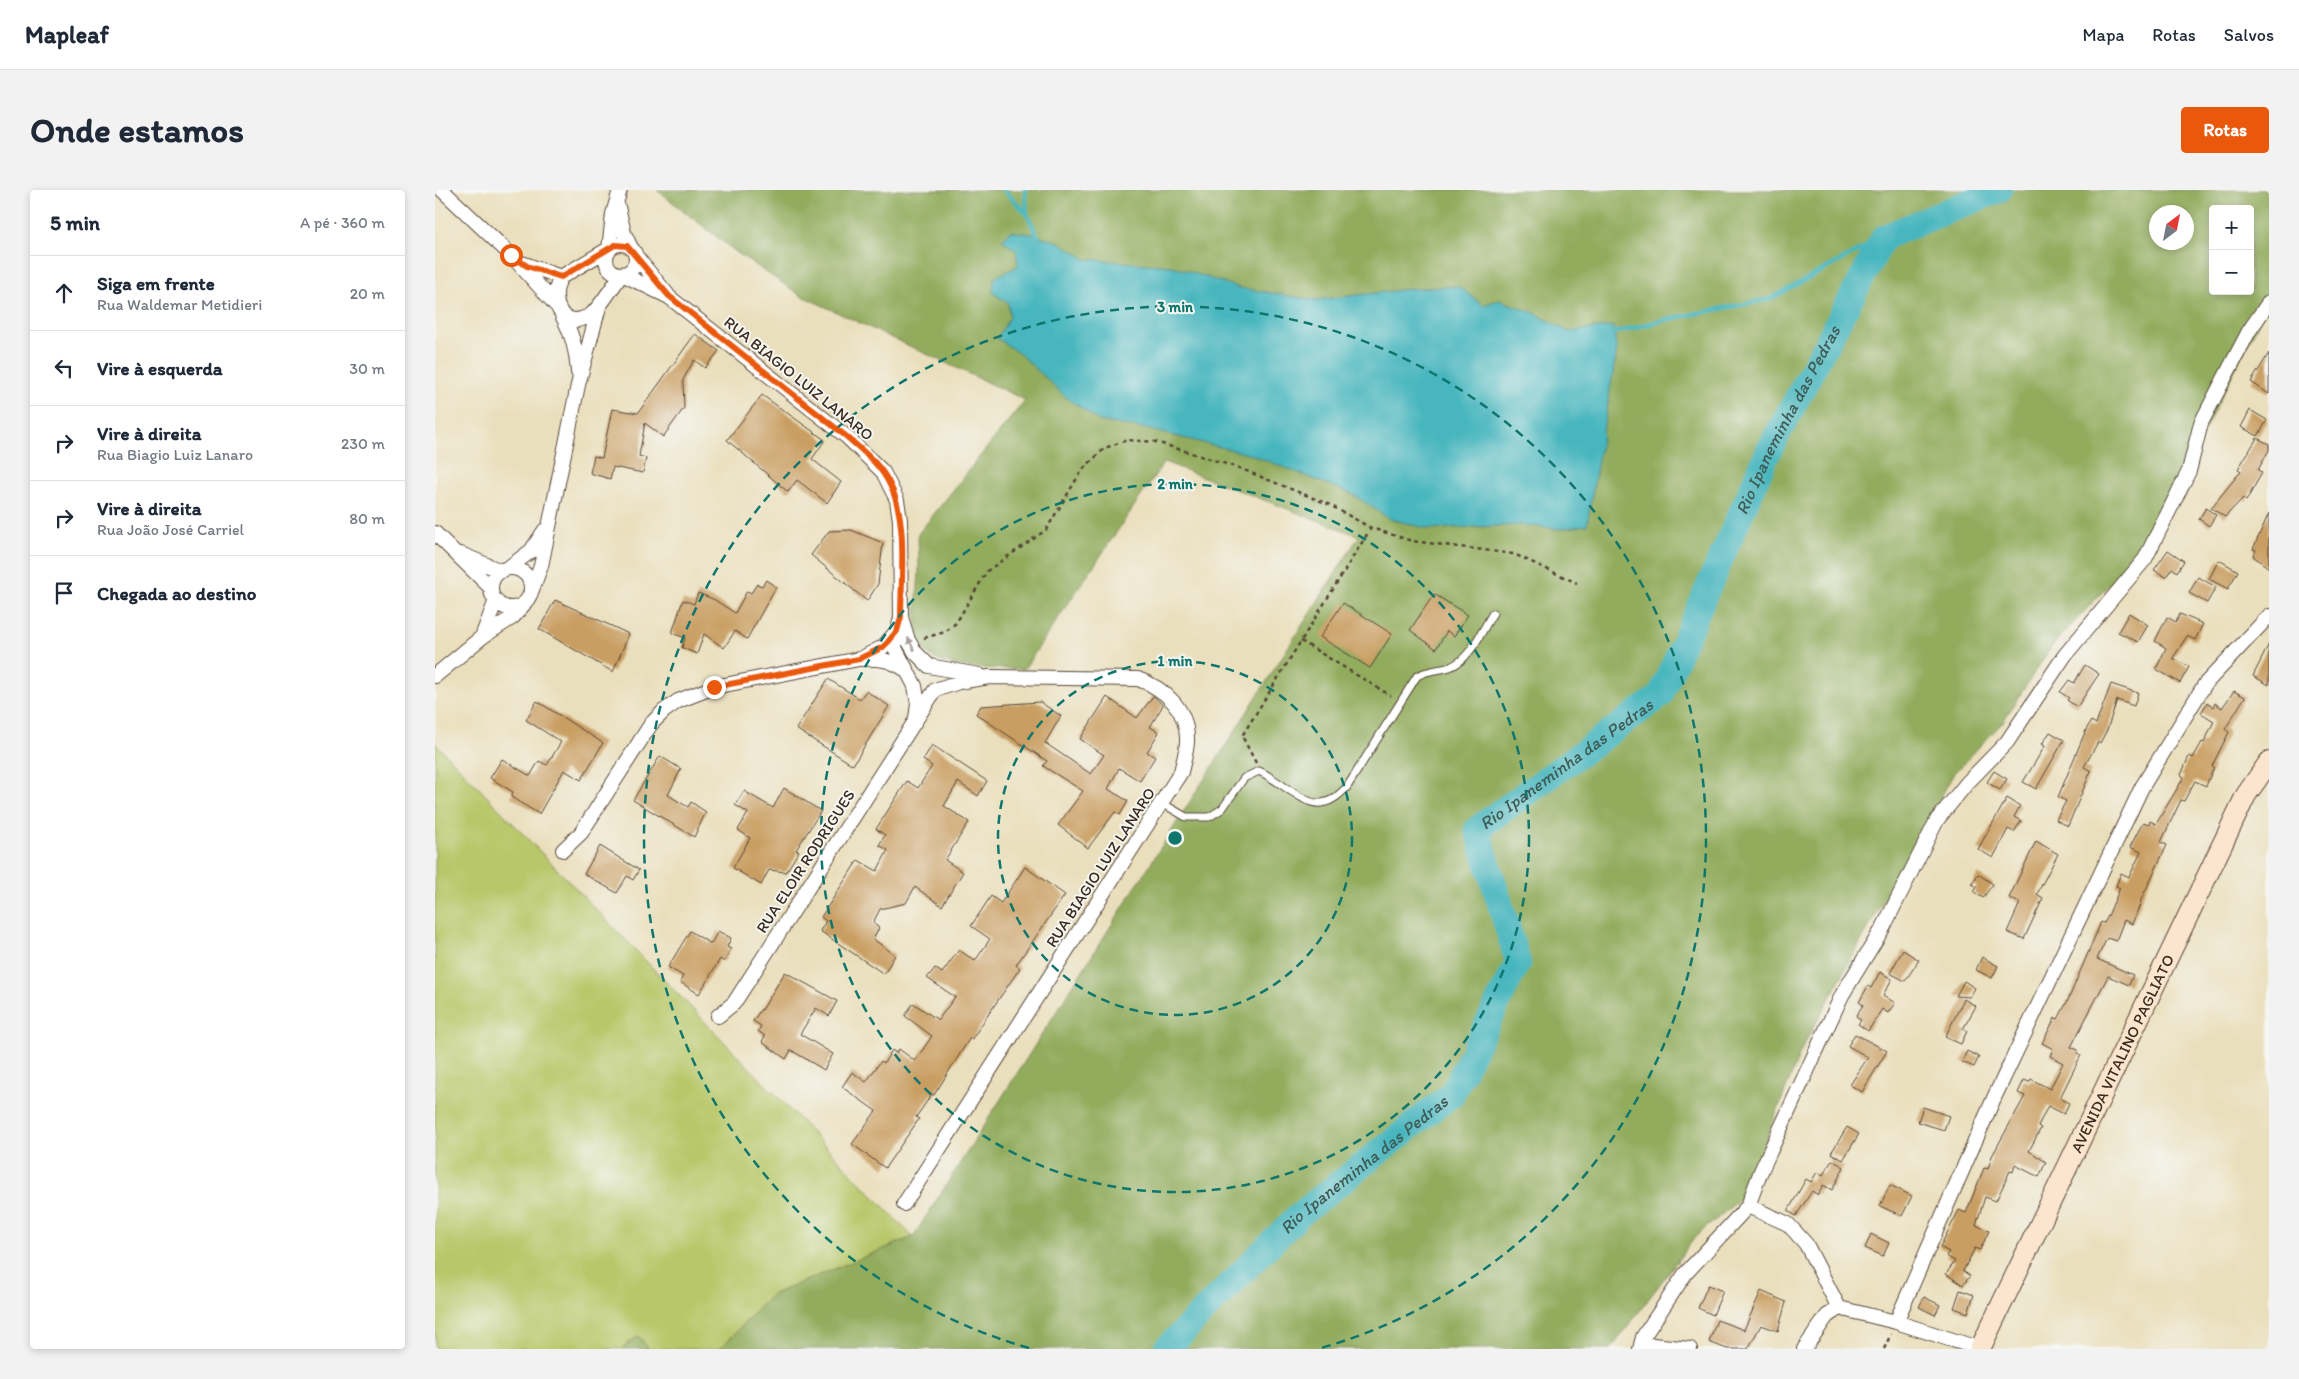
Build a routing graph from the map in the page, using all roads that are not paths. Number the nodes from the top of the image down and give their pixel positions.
1 (441, 190) edge
2 (619, 193) edge
3 (610, 249) junction
4 (633, 251) junction
5 (511, 255) junction
6 (622, 274) junction
7 (561, 277) junction
8 (669, 296) junction
9 (2269, 302) edge
10 (599, 306) junction
11 (559, 310) junction
12 (578, 385) junction
13 (550, 520) junction
14 (435, 533) edge
15 (450, 547) junction
16 (505, 570) junction
17 (494, 594) junction
18 (528, 598) junction
19 (1493, 613) dead end
20 (2269, 616) edge
21 (902, 634) junction
22 (482, 637) junction
23 (859, 659) junction
24 (929, 666) junction
25 (906, 670) junction
26 (435, 676) edge
27 (989, 677) junction
28 (915, 686) junction
29 (935, 690) junction
30 (916, 721) junction
31 (2269, 762) edge
32 (1162, 803) junction
33 (563, 850) dead end
34 (718, 1016) dead end
35 (905, 1204) dead end
36 (1748, 1206) junction
37 (1839, 1308) junction
38 (1896, 1322) junction
39 (1640, 1349) edge
40 (1649, 1349) edge
41 (1690, 1349) edge
42 (1804, 1349) edge
43 (1980, 1349) edge

1 - 5 street
2 - 3 street
2 - 4 street, RUA BIAGIO LUIZ LANARO
3 - 4 street
3 - 6 street
3 - 7 street
4 - 6 street
4 - 8 street, RUA BIAGIO LUIZ LANARO
5 - 7 street
5 - 11 street
6 - 8 street, RUA BIAGIO LUIZ LANARO
6 - 10 street
7 - 11 street
8 - 21 street, RUA BIAGIO LUIZ LANARO
9 - 36 street
10 - 11 street
10 - 12 street
11 - 12 street
12 - 13 street
13 - 16 street
13 - 18 street
14 - 15 street
15 - 16 street
15 - 17 street
16 - 17 street
16 - 18 street
17 - 18 street
17 - 22 street
18 - 22 street
19 - 32 lane
20 - 38 street
21 - 23 street
24 -> 21 street, RUA BIAGIO LUIZ LANARO
21 - 25 street, RUA BIAGIO LUIZ LANARO
22 - 26 street
23 - 25 street
23 - 33 street
24 - 27 street, RUA BIAGIO LUIZ LANARO
24 - 28 street
24 - 29 street
25 - 28 street, RUA BIAGIO LUIZ LANARO
27 - 29 street, RUA BIAGIO LUIZ LANARO
27 - 32 street, RUA BIAGIO LUIZ LANARO
28 - 29 street
28 - 30 street
29 - 30 street, RUA ELOIR RODRIGUES
30 - 34 street, RUA ELOIR RODRIGUES
31 - 43 street, AVENIDA VITALINO PAGLIATO
32 - 35 street, RUA BIAGIO LUIZ LANARO
36 - 37 street
36 - 39 street
37 - 38 street
37 - 42 street
38 - 43 street
40 - 41 street

